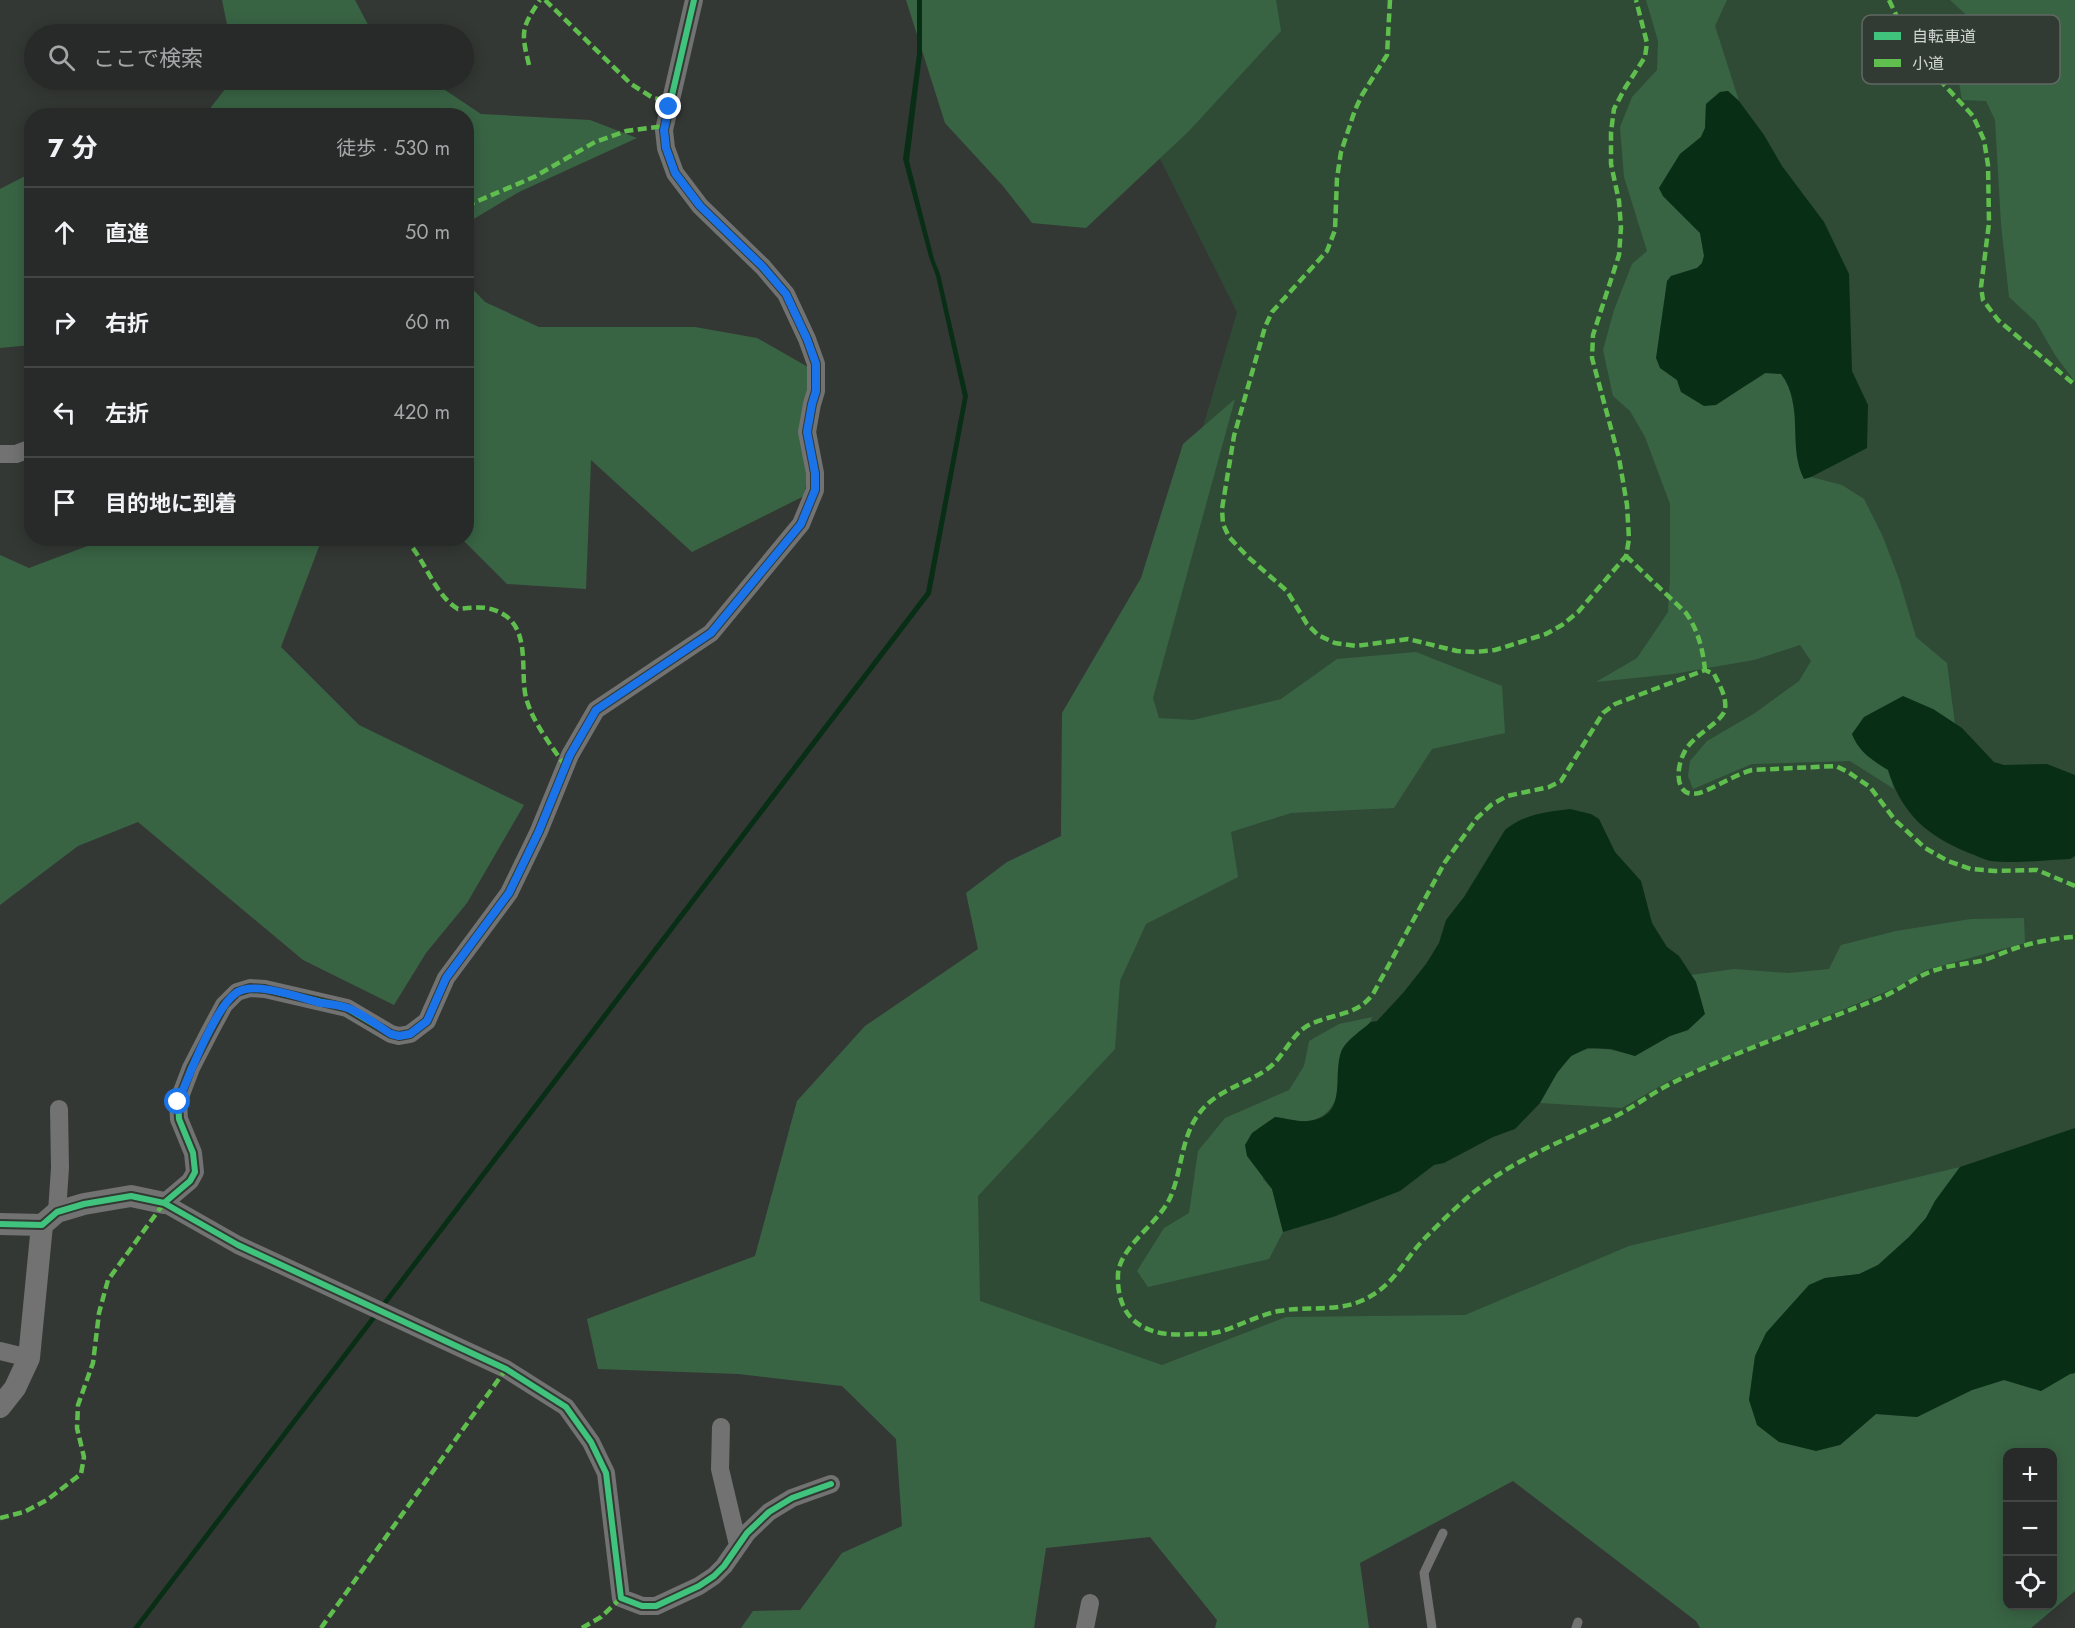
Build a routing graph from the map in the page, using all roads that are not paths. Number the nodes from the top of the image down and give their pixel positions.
1 (694, 0) edge
2 (24, 451) edge
3 (0, 454) edge
4 (59, 1109) dead end
5 (164, 1203) junction
6 (49, 1218) junction
7 (0, 1224) edge
8 (0, 1351) edge
9 (29, 1358) junction
10 (0, 1407) edge
11 (721, 1427) dead end
12 (831, 1484) dead end
13 (1443, 1533) dead end
14 (738, 1545) junction
15 (1090, 1603) dead end
16 (1085, 1628) edge
17 (1432, 1628) edge

1 - 5 street
2 - 3 street
4 - 6 street
5 - 6 street
5 - 14 street
6 - 7 street
6 - 9 street
8 - 9 street
9 - 10 street
11 - 14 street
12 - 14 street
13 - 17 lane
15 - 16 street

